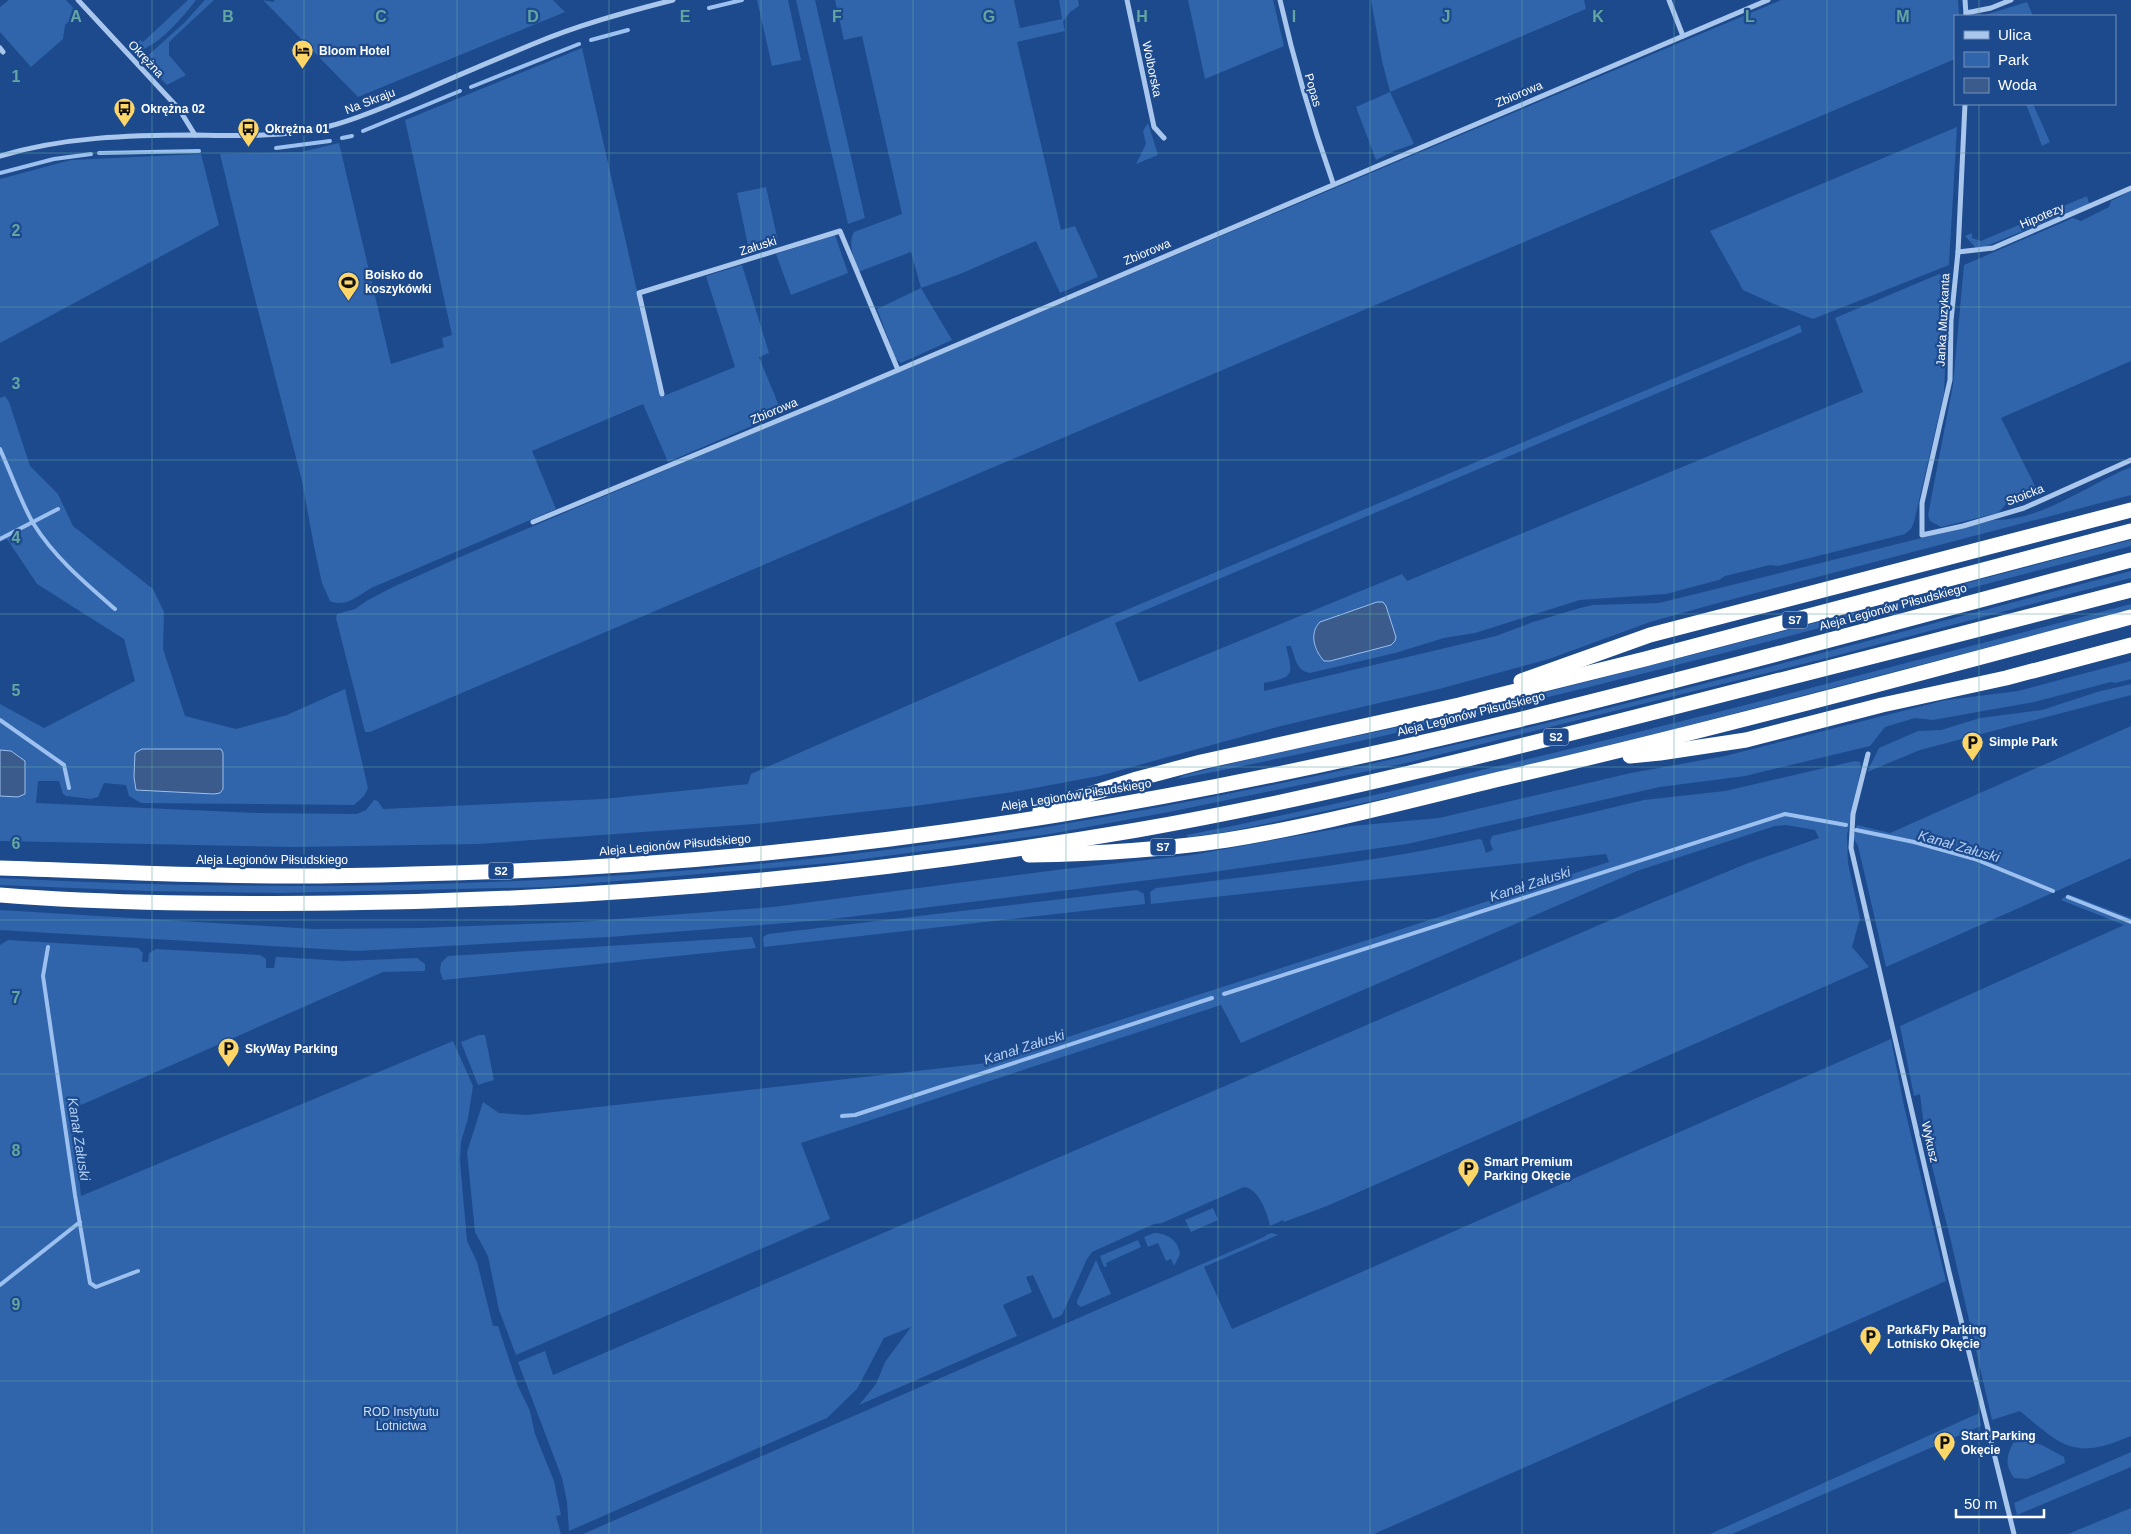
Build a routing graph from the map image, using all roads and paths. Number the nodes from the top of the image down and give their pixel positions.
1 (78, 0) edge
2 (673, 0) edge
3 (1127, 0) edge
4 (1280, 0) edge
5 (1669, 0) edge
6 (1768, 0) edge
7 (1965, 0) edge
8 (2011, 0) edge
9 (656, 2) edge
10 (1966, 14) edge
11 (1683, 36) junction
12 (1965, 105) edge
13 (195, 135) junction
14 (1164, 138) dead end
15 (0, 156) edge
16 (1334, 183) junction
17 (2131, 188) edge
18 (1958, 252) junction
19 (898, 370) junction
20 (662, 394) dead end
21 (2131, 460) edge
22 (2131, 510) edge
23 (533, 522) dead end
24 (2131, 531) edge
25 (1922, 535) joint
26 (2131, 560) edge
27 (2131, 590) edge
28 (2131, 617) edge
29 (2131, 645) edge
30 (1459, 705) junction
31 (1868, 754) dead end
32 (1584, 760) junction
33 (999, 823) junction
34 (975, 856) junction
35 (0, 868) edge
36 (0, 895) edge
37 (2014, 1534) edge

1 - 13 street, Okrężna
2 - 9 street, Na Skraju
3 - 14 street, Wolborska
4 - 16 street, Popas
5 - 11 street
6 - 11 street, Zbiorowa
7 - 10 street
8 - 10 street
9 - 13 street, Na Skraju
11 - 16 street, Zbiorowa
12 - 18 street, Janka Muzykanta
13 - 15 street, Na Skraju
16 - 19 street, Zbiorowa
17 - 18 street, Hipotezy
18 - 25 street, Janka Muzykanta
19 - 20 street, Załuski
19 - 23 street, Zbiorowa
21 - 25 street, Stoicka
22 - 30 highway
24 - 30 highway, S7
26 - 33 highway, Aleja Legionów Piłsudskiego / S2
27 - 34 highway, S2
28 - 32 highway, S7
29 - 32 highway
30 - 33 highway, S7
31 - 37 street, Wykusz
32 - 34 highway, S7
33 - 35 highway, Aleja Legionów Piłsudskiego / S2
34 - 36 highway, S2

